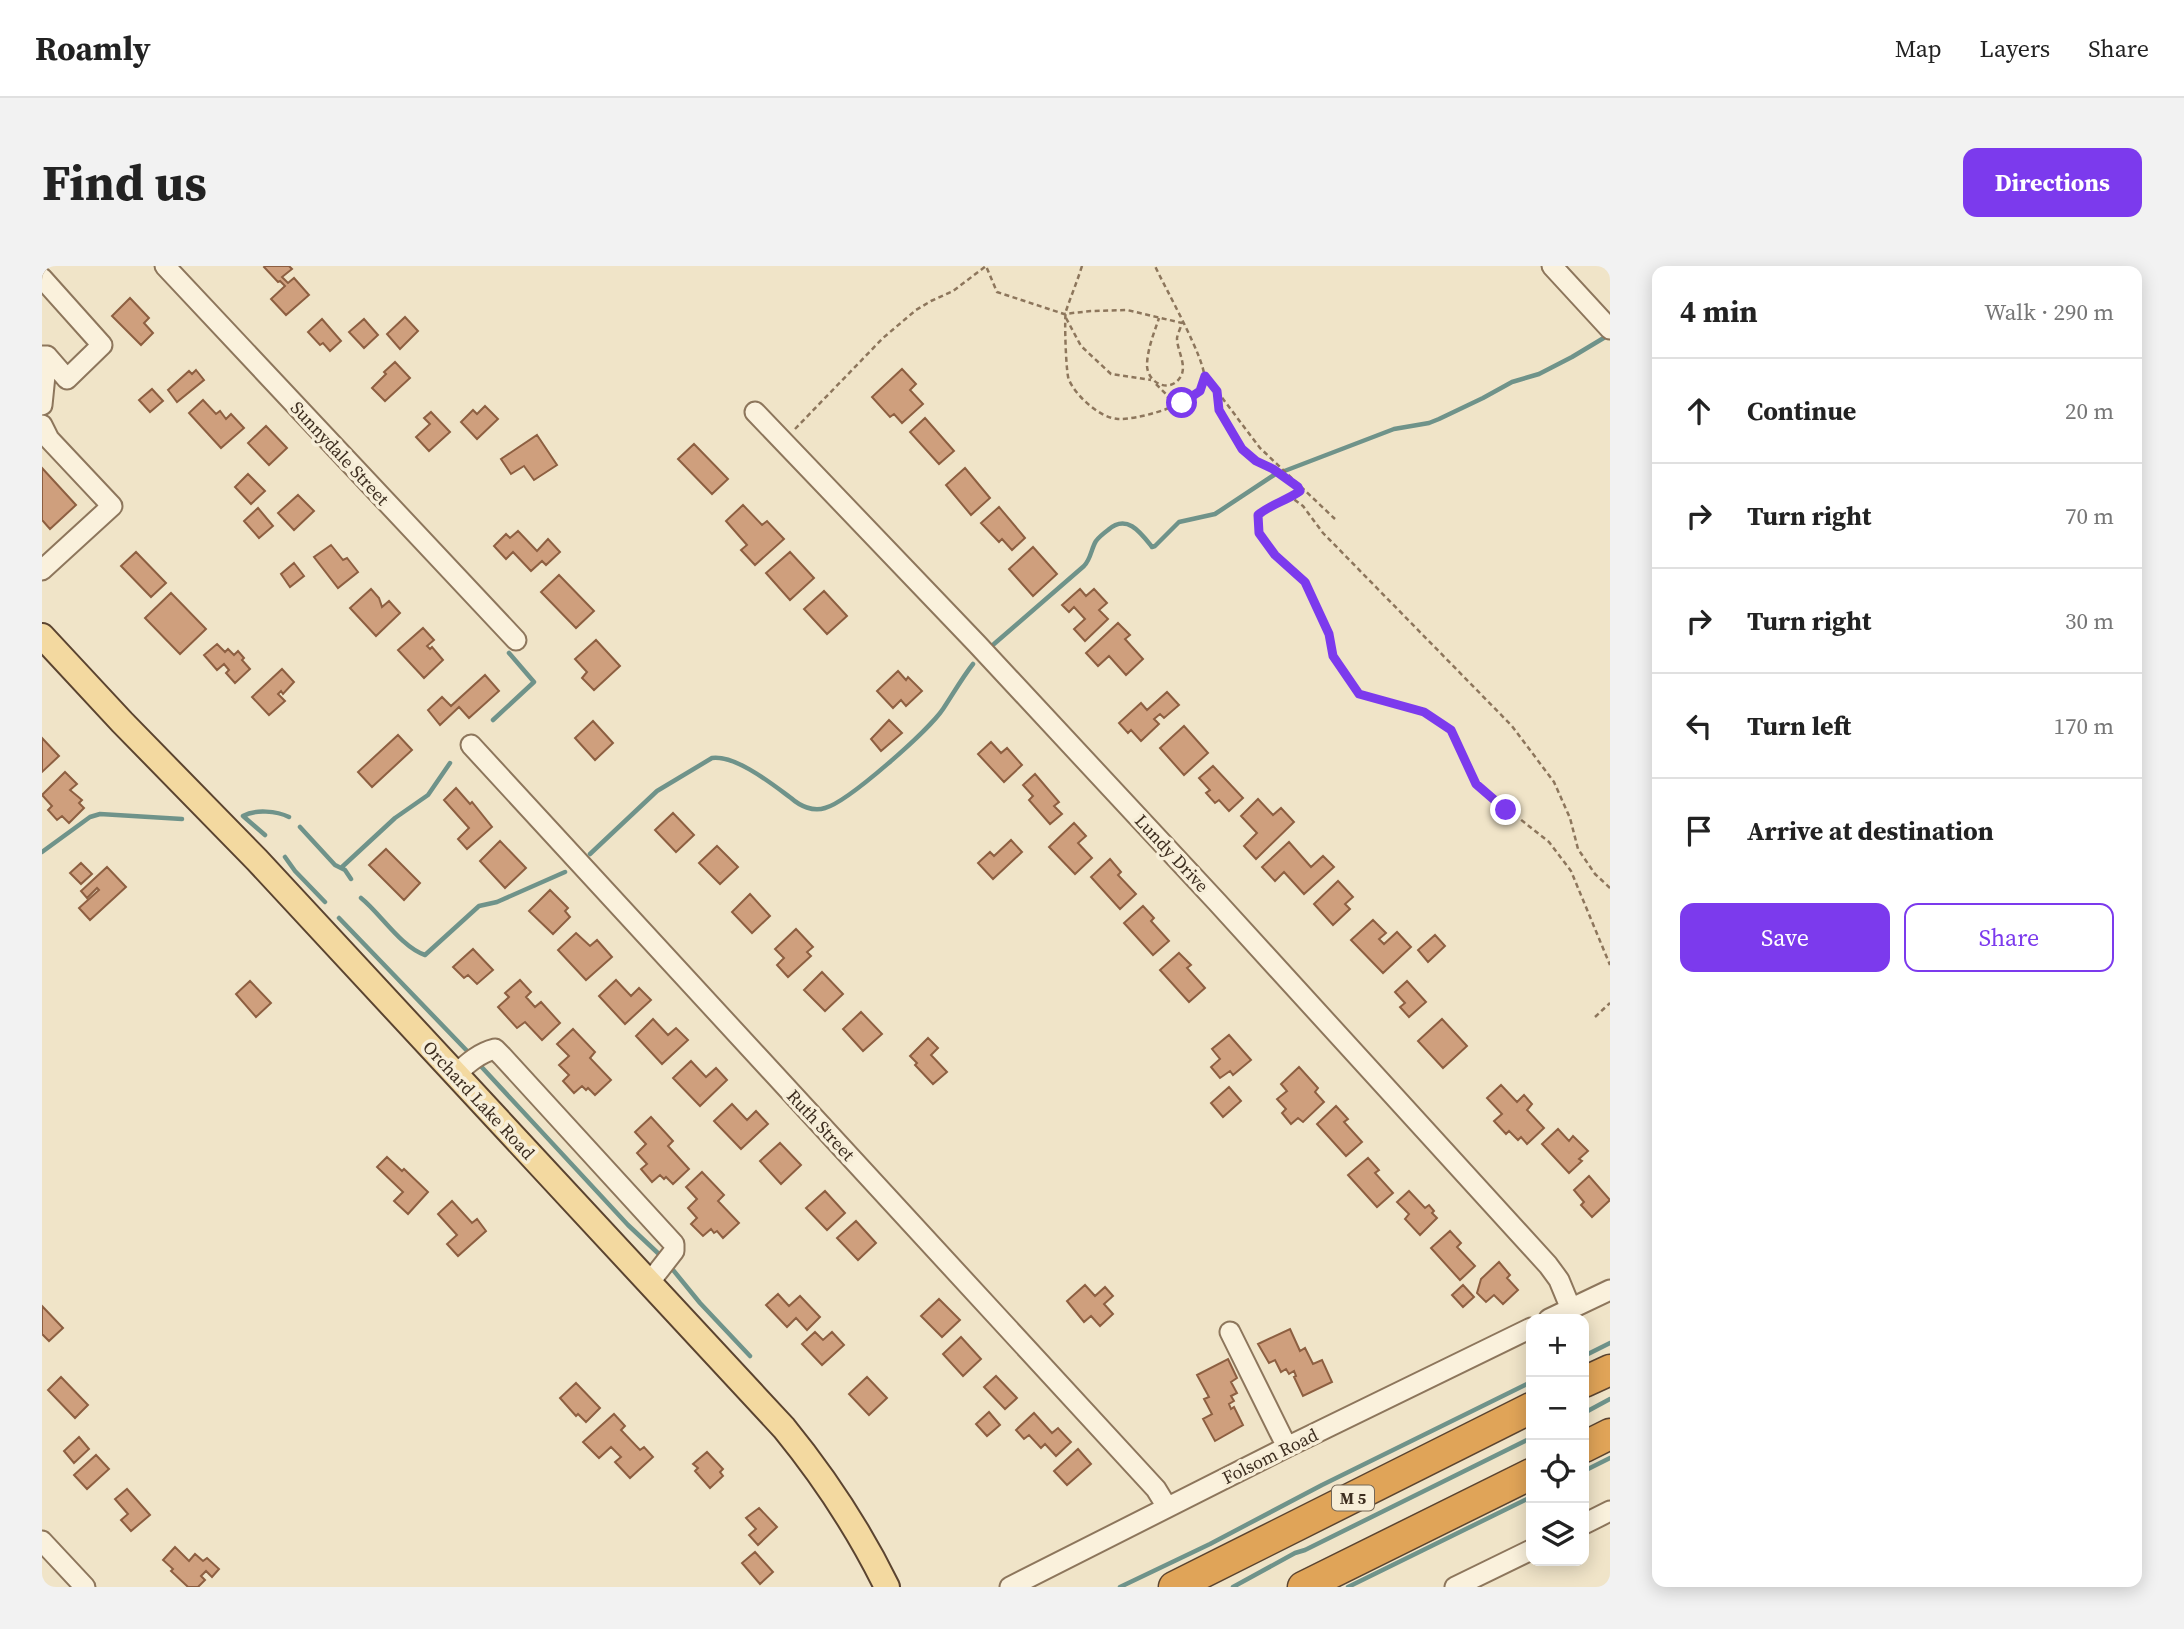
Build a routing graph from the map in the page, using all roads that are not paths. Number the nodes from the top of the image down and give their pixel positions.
1 (165, 266) edge
2 (1552, 266) edge
3 (42, 278) edge
4 (1610, 329) edge
5 (44, 356) edge
6 (42, 405) edge
7 (755, 412) dead end
8 (42, 425) edge
9 (42, 570) edge
10 (42, 636) edge
11 (516, 639) dead end
12 (471, 746) dead end
13 (456, 1074) junction
14 (649, 1283) junction
15 (1610, 1290) edge
16 (1571, 1308) junction
17 (1559, 1314) edge
18 (1526, 1330) edge
19 (1230, 1332) dead end
20 (1610, 1370) edge
21 (1589, 1380) edge
22 (1526, 1411) edge
23 (1610, 1434) edge
24 (1589, 1444) edge
25 (1287, 1447) junction
26 (1526, 1476) edge
27 (1167, 1507) junction
28 (1610, 1511) edge
29 (1589, 1522) edge
30 (42, 1541) edge
31 (1526, 1552) edge
32 (85, 1587) edge
33 (887, 1587) edge
34 (1010, 1587) edge
35 (1174, 1587) edge
36 (1303, 1587) edge
37 (1455, 1587) edge

1 - 11 street, Sunnydale Street
2 - 4 street
3 - 5 street
5 - 6 street
7 - 16 street, Lundy Drive
8 - 9 street
10 - 13 main road, Orchard Lake Road
12 - 27 street, Ruth Street
13 - 14 main road, Orchard Lake Road
13 - 14 street
14 - 33 main road, Orchard Lake Road
15 - 16 street
16 - 17 street
18 - 25 street, Folsom Road
19 - 25 street
20 - 21 highway
22 - 35 highway, M 5
23 - 24 highway
25 - 27 street, Folsom Road
26 - 36 highway
27 - 34 street, Folsom Road
28 - 29 street
30 - 32 street
31 - 37 street

